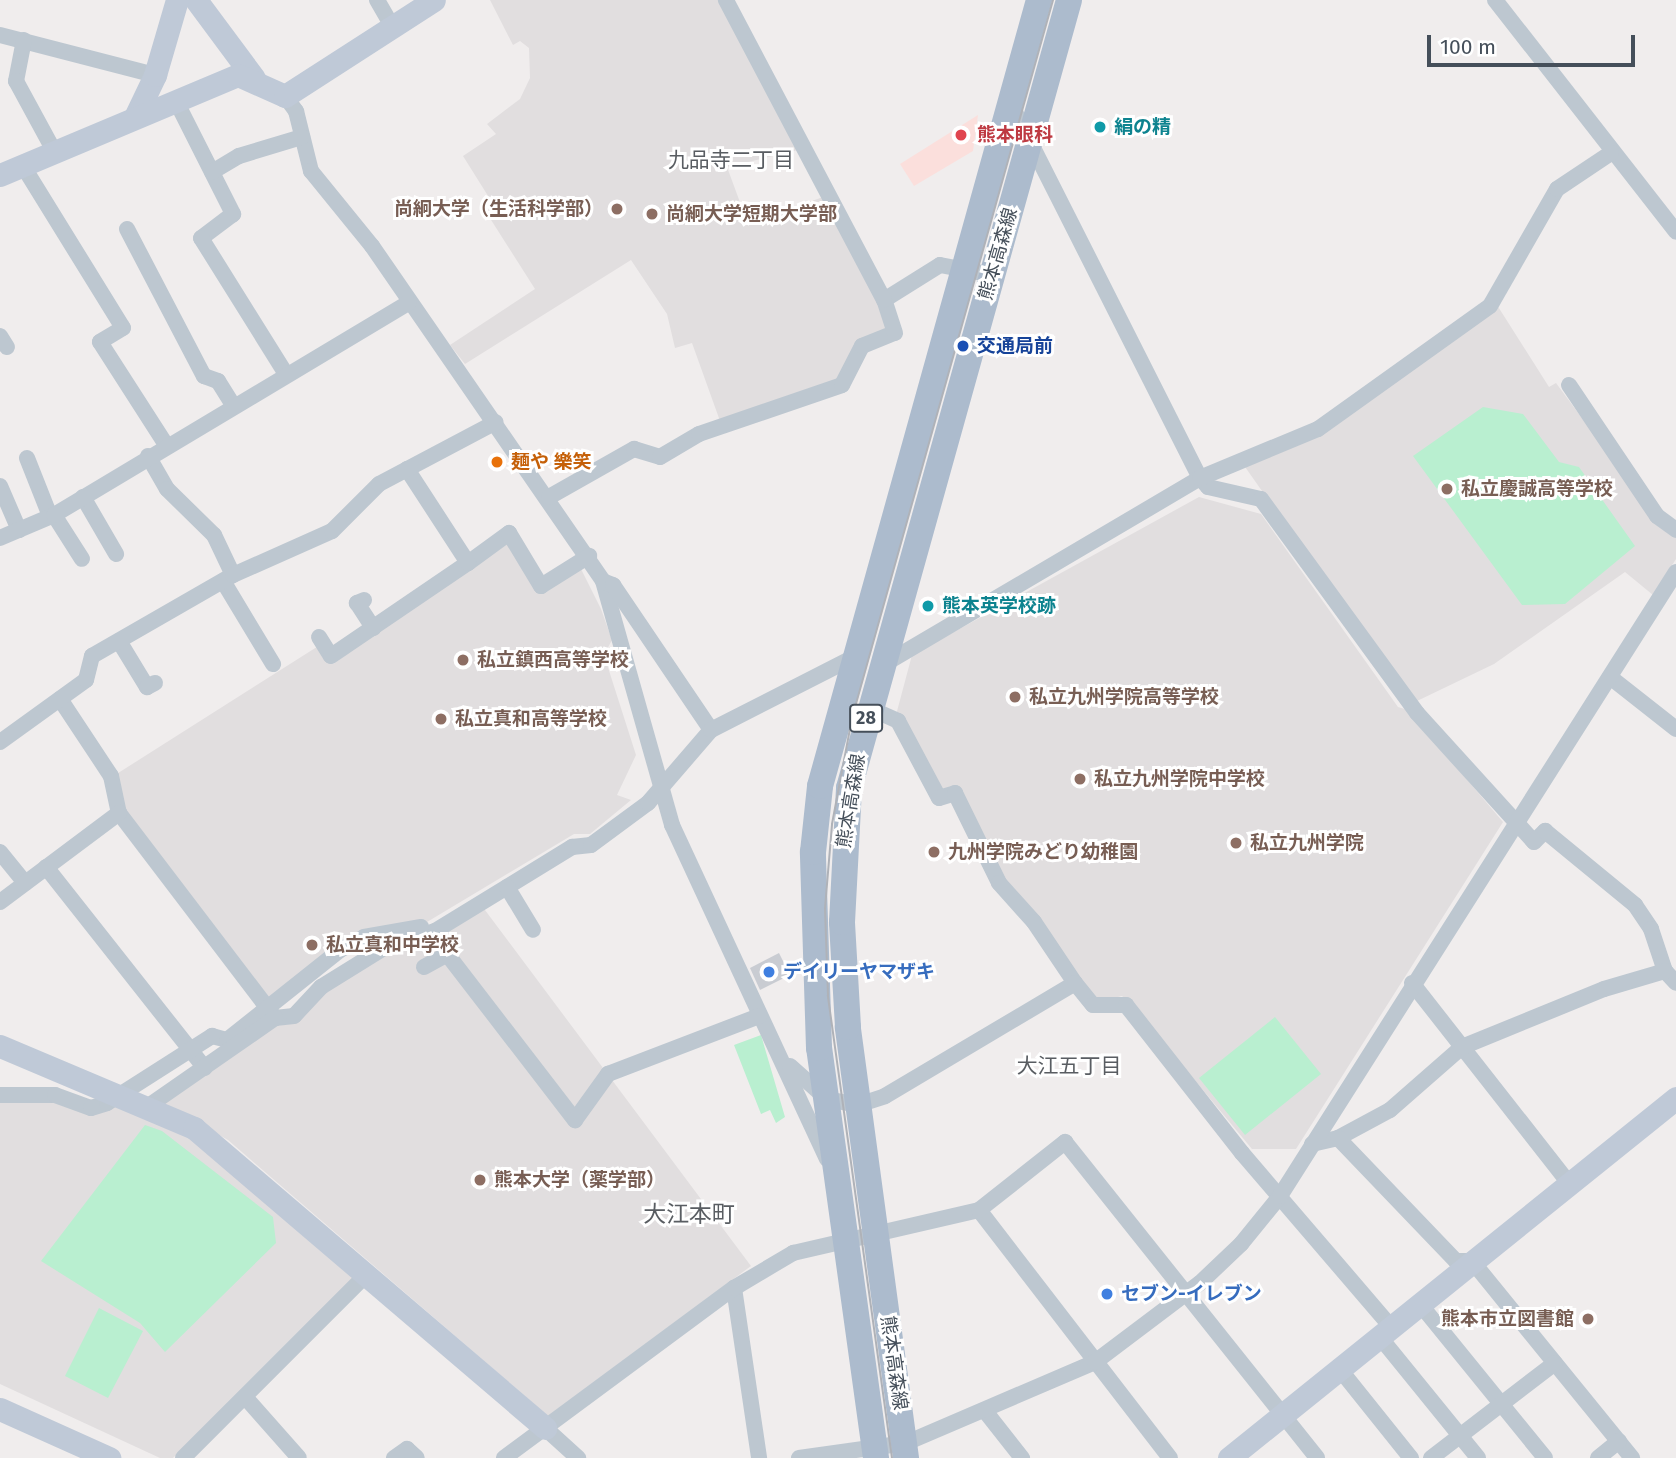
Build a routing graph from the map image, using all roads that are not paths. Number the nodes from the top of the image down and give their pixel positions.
1 (177, 0) edge
2 (195, 0) edge
3 (377, 0) edge
4 (433, 0) edge
5 (726, 0) edge
6 (1039, 0) edge
7 (1069, 0) edge
8 (1495, 0) edge
9 (392, 26) junction
10 (0, 35) edge
11 (24, 40) junction
12 (155, 75) junction
13 (254, 78) junction
14 (285, 96) junction
15 (177, 101) junction
16 (1011, 103) junction
17 (135, 117) junction
18 (302, 137) junction
19 (1028, 146) junction
20 (54, 152) junction
21 (1611, 153) junction
22 (23, 166) junction
23 (212, 172) junction
24 (0, 175) edge
25 (127, 229) dead end
26 (1676, 232) edge
27 (963, 271) junction
28 (993, 275) junction
29 (884, 300) junction
30 (408, 303) junction
31 (286, 374) junction
32 (1569, 385) dead end
33 (233, 405) junction
34 (496, 422) junction
35 (166, 445) junction
36 (148, 456) junction
37 (27, 458) dead end
38 (407, 469) junction
39 (1200, 478) junction
40 (0, 486) edge
41 (83, 497) junction
42 (549, 497) junction
43 (52, 516) junction
44 (19, 530) junction
45 (1676, 530) edge
46 (0, 538) edge
47 (116, 554) dead end
48 (589, 556) junction
49 (82, 559) dead end
50 (468, 563) junction
51 (1676, 572) edge
52 (228, 578) junction
53 (603, 581) junction
54 (364, 600) dead end
55 (373, 628) junction
56 (319, 637) dead end
57 (119, 641) junction
58 (867, 661) junction
59 (273, 664) dead end
60 (1609, 677) junction
61 (145, 688) dead end
62 (60, 699) junction
63 (869, 708) junction
64 (1676, 729) edge
65 (711, 730) junction
66 (0, 741) edge
67 (658, 786) junction
68 (119, 813) junction
69 (1516, 823) junction
70 (0, 852) edge
71 (46, 867) junction
72 (25, 883) junction
73 (507, 887) junction
74 (0, 902) edge
75 (533, 930) dead end
76 (424, 967) dead end
77 (1665, 971) junction
78 (1075, 983) junction
79 (1412, 983) junction
80 (1676, 983) edge
81 (271, 1013) junction
82 (759, 1016) junction
83 (0, 1046) edge
84 (1462, 1047) junction
85 (819, 1048) junction
86 (193, 1050) junction
87 (779, 1053) junction
88 (205, 1068) junction
89 (0, 1095) edge
90 (121, 1096) junction
91 (1676, 1098) edge
92 (827, 1099) junction
93 (858, 1105) junction
94 (147, 1107) junction
95 (1338, 1138) junction
96 (1312, 1144) junction
97 (1569, 1183) junction
98 (842, 1193) junction
99 (1280, 1196) junction
100 (979, 1210) junction
101 (875, 1231) junction
102 (849, 1236) junction
103 (1472, 1261) junction
104 (367, 1275) junction
105 (734, 1288) junction
106 (1185, 1292) junction
107 (1420, 1304) junction
108 (1385, 1331) junction
109 (1095, 1362) junction
110 (1555, 1363) junction
111 (1338, 1367) junction
112 (245, 1397) junction
113 (1502, 1404) junction
114 (0, 1409) edge
115 (985, 1410) junction
116 (1283, 1415) junction
117 (545, 1428) junction
118 (1460, 1436) junction
119 (1619, 1441) junction
120 (906, 1450) edge
121 (875, 1454) edge
122 (110, 1458) edge
123 (183, 1458) edge
124 (299, 1458) edge
125 (394, 1458) edge
126 (417, 1458) edge
127 (505, 1458) edge
128 (578, 1458) edge
129 (759, 1458) edge
130 (799, 1458) edge
131 (1022, 1458) edge
132 (1170, 1458) edge
133 (1229, 1458) edge
134 (1317, 1458) edge
135 (1411, 1458) edge
136 (1431, 1458) edge
137 (1478, 1458) edge
138 (1545, 1458) edge
139 (1598, 1458) edge
140 (1632, 1458) edge

1 - 12 street
2 - 13 street
3 - 9 street
4 - 9 street
5 - 29 street
6 - 16 main road, 熊本高森線 / 28
7 - 19 main road, 熊本高森線 / 28
8 - 21 street
9 - 14 street
10 - 11 street
11 - 12 street
11 - 20 street
12 - 17 street
13 - 14 street
13 - 15 street
14 - 18 street
15 - 17 street
15 - 23 street
16 - 19 street
16 - 27 main road, 熊本高森線 / 28
17 - 20 street
18 - 23 street
18 - 30 street
19 - 28 main road, 熊本高森線 / 28
19 - 39 street
20 - 22 street
21 - 26 street
21 - 39 street
22 - 24 street
22 - 35 street
23 - 31 street
25 - 33 street
27 - 28 street
27 - 29 street
27 - 58 main road, 熊本高森線 / 28
28 - 58 main road, 熊本高森線 / 28
29 - 42 street
30 - 31 street
30 - 34 street
31 - 33 street
32 - 45 street
33 - 35 street
34 - 38 street
34 - 42 street
35 - 36 street
36 - 41 street
36 - 52 street
37 - 43 street
38 - 50 street
38 - 52 street
39 - 58 street
39 - 69 street
40 - 44 street
41 - 43 street
41 - 47 street
42 - 48 street
43 - 44 street
43 - 49 street
44 - 46 street
48 - 50 street
48 - 53 street
50 - 55 street
51 - 60 street
52 - 57 street
52 - 59 street
53 - 65 street
53 - 67 street
54 - 55 street
55 - 56 street
57 - 61 street
57 - 62 street
58 - 63 main road, 熊本高森線 / 28
58 - 65 street
58 - 85 main road, 熊本高森線 / 28
60 - 64 street
60 - 69 street
62 - 66 street
62 - 68 street
63 - 78 street
63 - 93 main road, 熊本高森線 / 28
65 - 67 street
67 - 73 street
67 - 81 street
67 - 82 street
68 - 71 street
68 - 81 street
69 - 77 street
69 - 79 street
70 - 72 street
71 - 72 street
71 - 86 street
72 - 74 street
73 - 75 street
73 - 81 street
76 - 82 street
77 - 80 street
77 - 84 street
78 - 93 street
78 - 99 street
79 - 84 street
79 - 96 street
81 - 86 street
81 - 88 street
82 - 87 street
83 - 90 street
84 - 95 street
84 - 97 street
85 - 87 street
85 - 92 main road, 熊本高森線 / 28
86 - 88 street
86 - 90 street
87 - 92 street
87 - 98 street
88 - 94 street
89 - 90 street
90 - 94 street
91 - 97 street
92 - 93 street
92 - 98 main road, 熊本高森線 / 28
93 - 101 main road, 熊本高森線 / 28
94 - 104 street
95 - 96 street
95 - 103 street
96 - 99 street
97 - 103 street
98 - 102 main road, 熊本高森線 / 28
99 - 106 street
99 - 108 street
100 - 101 street
100 - 106 street
100 - 109 street
101 - 102 street
101 - 120 main road, 熊本高森線 / 28
102 - 105 street
102 - 121 main road, 熊本高森線 / 28
103 - 107 street
103 - 110 street
104 - 112 street
104 - 117 street
105 - 117 street
105 - 129 street
106 - 109 street
106 - 116 street
107 - 108 street
107 - 113 street
108 - 111 street
108 - 118 street
109 - 115 street
109 - 132 street
110 - 113 street
110 - 119 street
111 - 116 street
111 - 135 street
112 - 123 street
112 - 124 street
113 - 118 street
113 - 138 street
114 - 122 street
115 - 120 street
115 - 131 street
116 - 133 street
116 - 134 street
117 - 127 street
117 - 128 street
118 - 136 street
118 - 137 street
119 - 139 street
119 - 140 street
120 - 121 street
121 - 130 street
125 - 126 street

